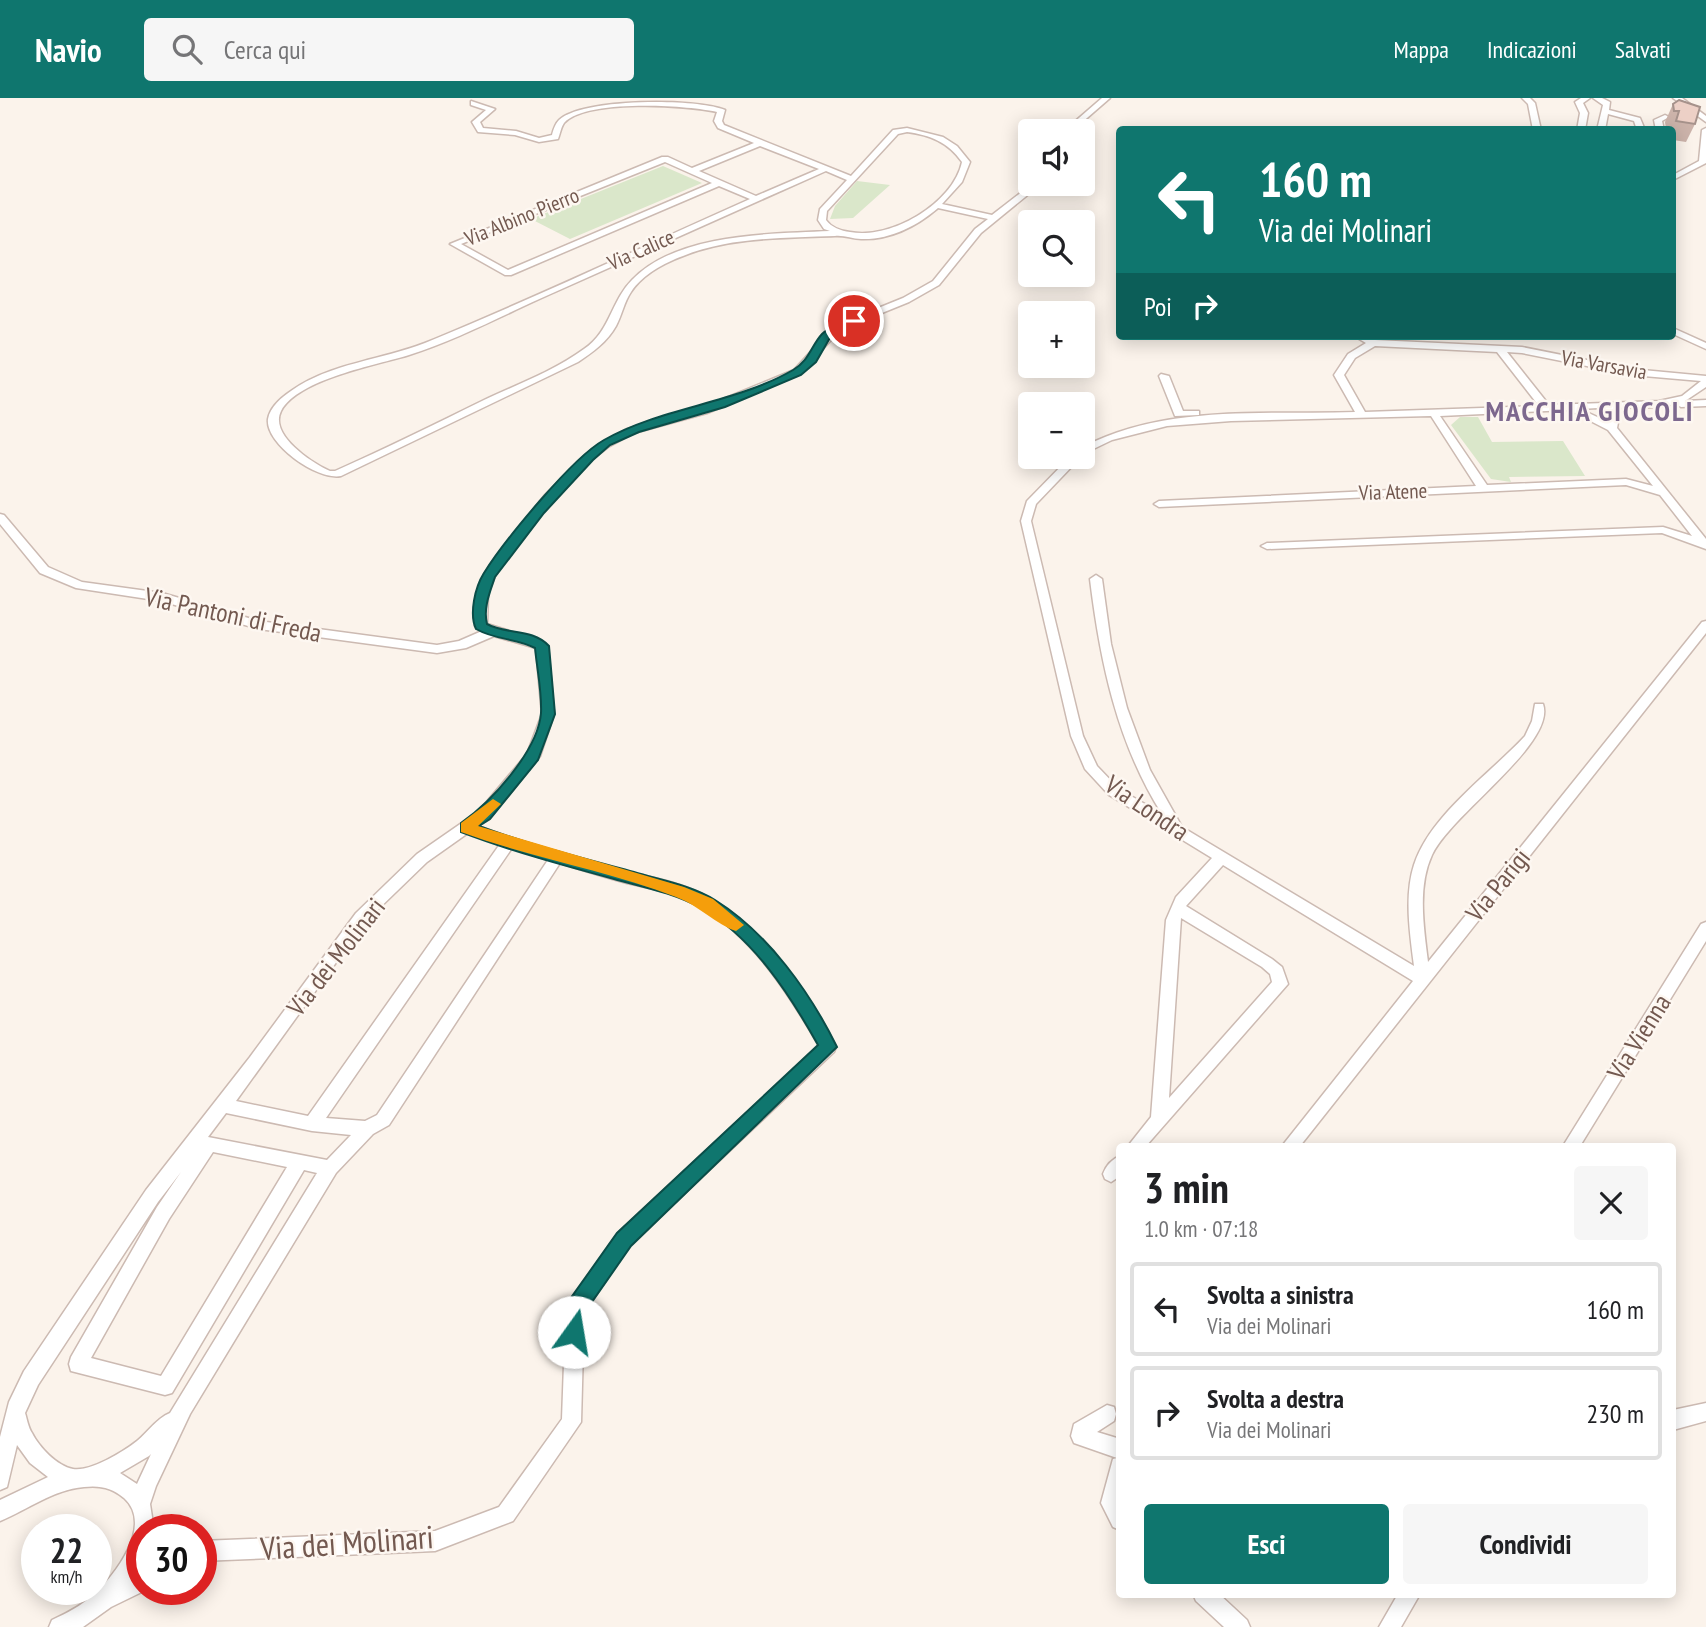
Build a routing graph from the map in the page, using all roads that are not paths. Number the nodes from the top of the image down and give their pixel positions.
1 (1106, 98) edge
2 (1526, 98) edge
3 (1597, 98) edge
4 (1677, 98) edge
5 (1579, 99) edge
6 (474, 103) dead end
7 (1605, 111) junction
8 (1665, 117) dead end
9 (1082, 119) edge
10 (1706, 120) edge
11 (1536, 126) edge
12 (1582, 126) edge
13 (1602, 126) edge
14 (1640, 126) edge
15 (1659, 126) edge
16 (1706, 130) edge
17 (760, 143) junction
18 (825, 169) junction
19 (692, 171) junction
20 (1676, 176) edge
21 (852, 178) junction
22 (719, 183) junction
23 (1021, 196) edge
24 (756, 199) junction
25 (937, 205) junction
26 (993, 218) junction
27 (841, 233) junction
28 (1676, 332) edge
29 (1368, 340) edge
30 (1517, 340) edge
31 (1373, 342) junction
32 (1706, 346) edge
33 (1500, 349) junction
34 (1522, 350) junction
35 (1164, 376) dead end
36 (1705, 386) edge
37 (1706, 403) edge
38 (1629, 404) junction
39 (1658, 404) junction
40 (1599, 405) junction
41 (1546, 408) junction
42 (1559, 408) junction
43 (1433, 412) junction
44 (1362, 415) junction
45 (1259, 419) junction
46 (1613, 419) junction
47 (1095, 445) edge
48 (1064, 469) edge
49 (1643, 469) junction
50 (1626, 482) junction
51 (1483, 488) junction
52 (1661, 492) junction
53 (1159, 504) dead end
54 (1679, 510) junction
55 (0, 517) edge
56 (1663, 530) junction
57 (1705, 545) edge
58 (1267, 546) dead end
59 (1096, 579) dead end
60 (1706, 625) edge
61 (491, 632) junction
62 (1539, 707) dead end
63 (466, 827) junction
64 (1178, 831) junction
65 (508, 843) junction
66 (1223, 856) junction
67 (557, 857) junction
68 (1177, 908) junction
69 (1706, 928) edge
70 (1423, 979) junction
71 (223, 1105) junction
72 (1159, 1121) junction
73 (312, 1124) junction
74 (367, 1129) junction
75 (1139, 1143) edge
76 (1292, 1143) edge
77 (1573, 1143) edge
78 (300, 1161) junction
79 (330, 1168) junction
80 (145, 1208) junction
81 (163, 1213) junction
82 (183, 1407) junction
83 (16, 1409) junction
84 (1706, 1412) edge
85 (1107, 1414) dead end
86 (1676, 1419) edge
87 (1116, 1448) edge
88 (96, 1476) junction
89 (74, 1479) junction
90 (0, 1480) edge
91 (1116, 1482) edge
92 (140, 1504) junction
93 (0, 1511) edge
94 (1116, 1512) edge
95 (142, 1514) edge
96 (217, 1552) edge
97 (126, 1570) edge
98 (112, 1589) edge
99 (1207, 1598) edge
100 (1407, 1598) edge
101 (99, 1605) edge
102 (69, 1625) edge
103 (1240, 1627) edge
104 (1389, 1627) edge

1 - 9 street
2 - 11 street
3 - 7 street
4 - 10 street
5 - 12 street
6 - 17 street
7 - 13 street
7 - 14 street
8 - 15 street
16 - 20 street
17 - 18 street
17 - 19 street
18 - 21 street
18 - 24 street, Via Calice
19 - 22 street, Via Albino Pierro
19 - 22 street, Via Albino Pierro
21 - 25 street
21 - 27 street
22 - 24 street
23 - 26 street
24 - 27 street, Via Calice
25 - 26 street
25 - 27 street
26 - 61 street
28 - 32 street
29 - 31 street
30 - 34 street
31 - 33 street, Via Varsavia
31 - 44 street
33 - 34 street, Via Varsavia
33 - 41 street
34 - 36 street, Via Varsavia
35 - 45 street
36 - 39 street
37 - 39 street
38 - 39 street
38 - 40 street
38 - 46 street
40 - 42 street
40 - 46 street
41 - 42 street
41 - 43 street
42 - 46 street
43 - 44 street
43 - 51 street
44 - 45 street
45 - 47 street
46 - 49 street
48 - 64 street, Via Londra
49 - 50 street
49 - 52 street
50 - 51 street, Via Atene
50 - 52 street, Via Atene
51 - 53 street, Via Atene
52 - 54 street
54 - 56 street
54 - 57 street
55 - 61 street, Via Pantoni di Freda
56 - 57 street
56 - 58 street, Via Atene
59 - 64 street
60 - 70 street, Via Parigi
61 - 63 street, Via dei Molinari
62 - 70 street
63 - 65 street, Via dei Molinari
63 - 71 street, Via dei Molinari
64 - 66 street, Via Londra
65 - 67 street, Via dei Molinari
65 - 73 street
66 - 68 street
66 - 70 street, Via Londra
67 - 74 street
67 - 96 street, Via dei Molinari
68 - 72 street
68 - 72 street
69 - 77 street, Via Vienna
70 - 76 street, Via Parigi
71 - 73 street
71 - 80 street, Via dei Molinari
72 - 75 street
73 - 74 street
74 - 79 street
78 - 79 street
78 - 81 street
78 - 81 street
79 - 82 street
80 - 81 street
80 - 83 street, Via dei Molinari
82 - 88 street
82 - 92 street
83 - 89 street
83 - 90 street, Via dei Molinari
84 - 86 street
85 - 87 street
88 - 89 street
88 - 92 street
89 - 93 street
91 - 94 street
92 - 95 street
97 - 98 street
99 - 103 street
100 - 104 street
101 - 102 street

